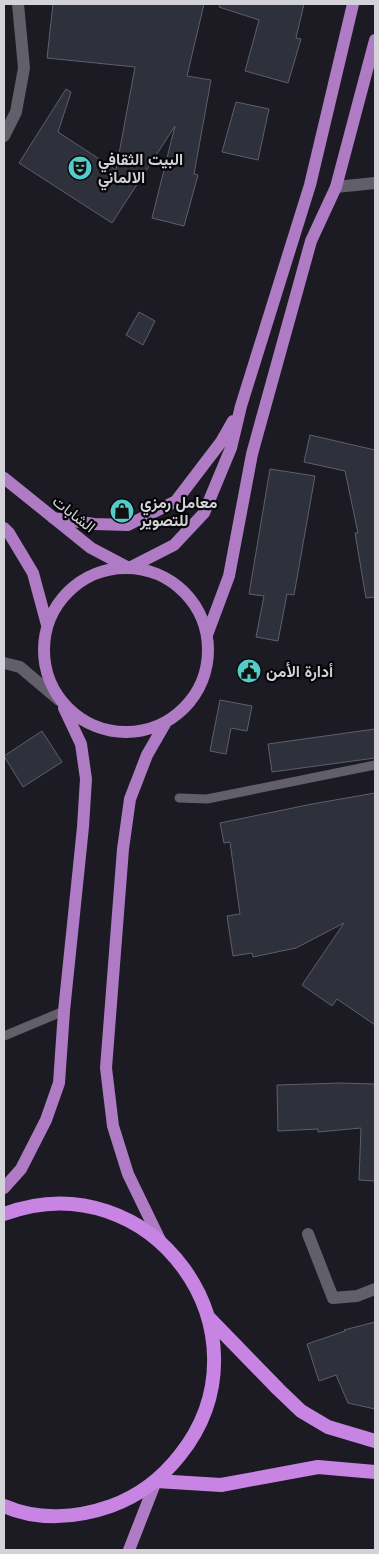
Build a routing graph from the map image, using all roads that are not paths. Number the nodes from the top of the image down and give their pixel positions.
1 (18, 4) edge
2 (353, 4) edge
3 (375, 40) edge
4 (4, 136) edge
5 (375, 183) edge
6 (336, 187) junction
7 (295, 238) junction
8 (311, 240) junction
9 (241, 406) junction
10 (4, 478) edge
11 (52, 518) junction
12 (4, 528) edge
13 (129, 568) junction
14 (48, 625) junction
15 (207, 635) junction
16 (4, 663) edge
17 (60, 700) junction
18 (166, 722) junction
19 (375, 765) edge
20 (179, 798) dead end
21 (64, 1011) junction
22 (4, 1036) edge
23 (4, 1188) edge
24 (4, 1214) edge
25 (308, 1234) dead end
26 (161, 1242) junction
27 (375, 1289) edge
28 (208, 1318) junction
29 (375, 1441) edge
30 (375, 1472) edge
31 (156, 1481) junction
32 (4, 1506) edge
33 (129, 1550) edge

1 - 4 street
2 - 7 main road
3 - 6 main road
5 - 6 street
6 - 8 main road
7 - 8 main road
7 - 9 main road
8 - 15 main road
9 - 11 main road
9 - 13 main road
10 - 11 main road, الشابات
11 - 13 main road, الشابات
12 - 14 main road
13 - 14 main road
13 - 15 main road
14 - 17 main road
15 - 18 main road
16 - 17 street
17 - 18 main road
17 - 21 main road
18 - 26 main road
19 - 20 lane
21 - 22 lane
21 - 23 main road
24 - 26 highway
25 - 27 street
26 - 28 highway
28 - 29 highway
28 - 31 highway
30 - 31 highway
31 - 32 highway
31 - 33 main road

